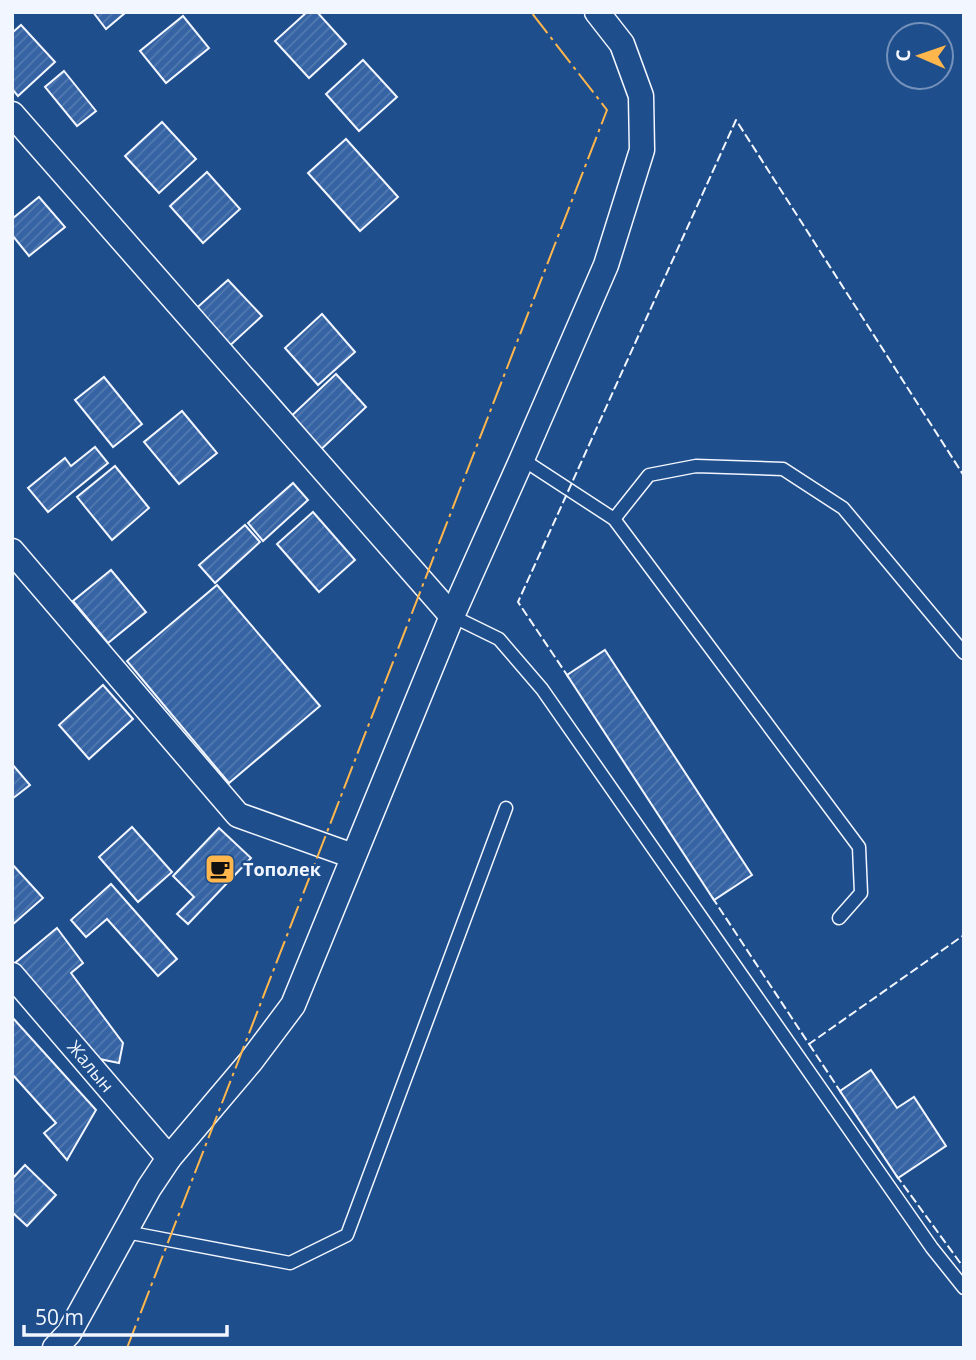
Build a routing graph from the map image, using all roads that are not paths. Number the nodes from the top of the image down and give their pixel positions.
1 (597, 12) edge
2 (12, 114) edge
3 (522, 459) junction
4 (614, 519) junction
5 (12, 551) edge
6 (452, 616) junction
7 (964, 653) edge
8 (506, 808) dead end
9 (354, 856) junction
10 (839, 918) dead end
11 (12, 975) edge
12 (169, 1158) junction
13 (126, 1232) junction
14 (964, 1288) edge
15 (55, 1348) edge

1 - 3 street
2 - 6 street
3 - 4 lane
3 - 6 street
4 - 7 lane
4 - 10 lane
5 - 9 street
6 - 9 street
6 - 14 lane
8 - 13 lane
9 - 12 street
11 - 12 street, Жалын
12 - 13 street
13 - 15 street

